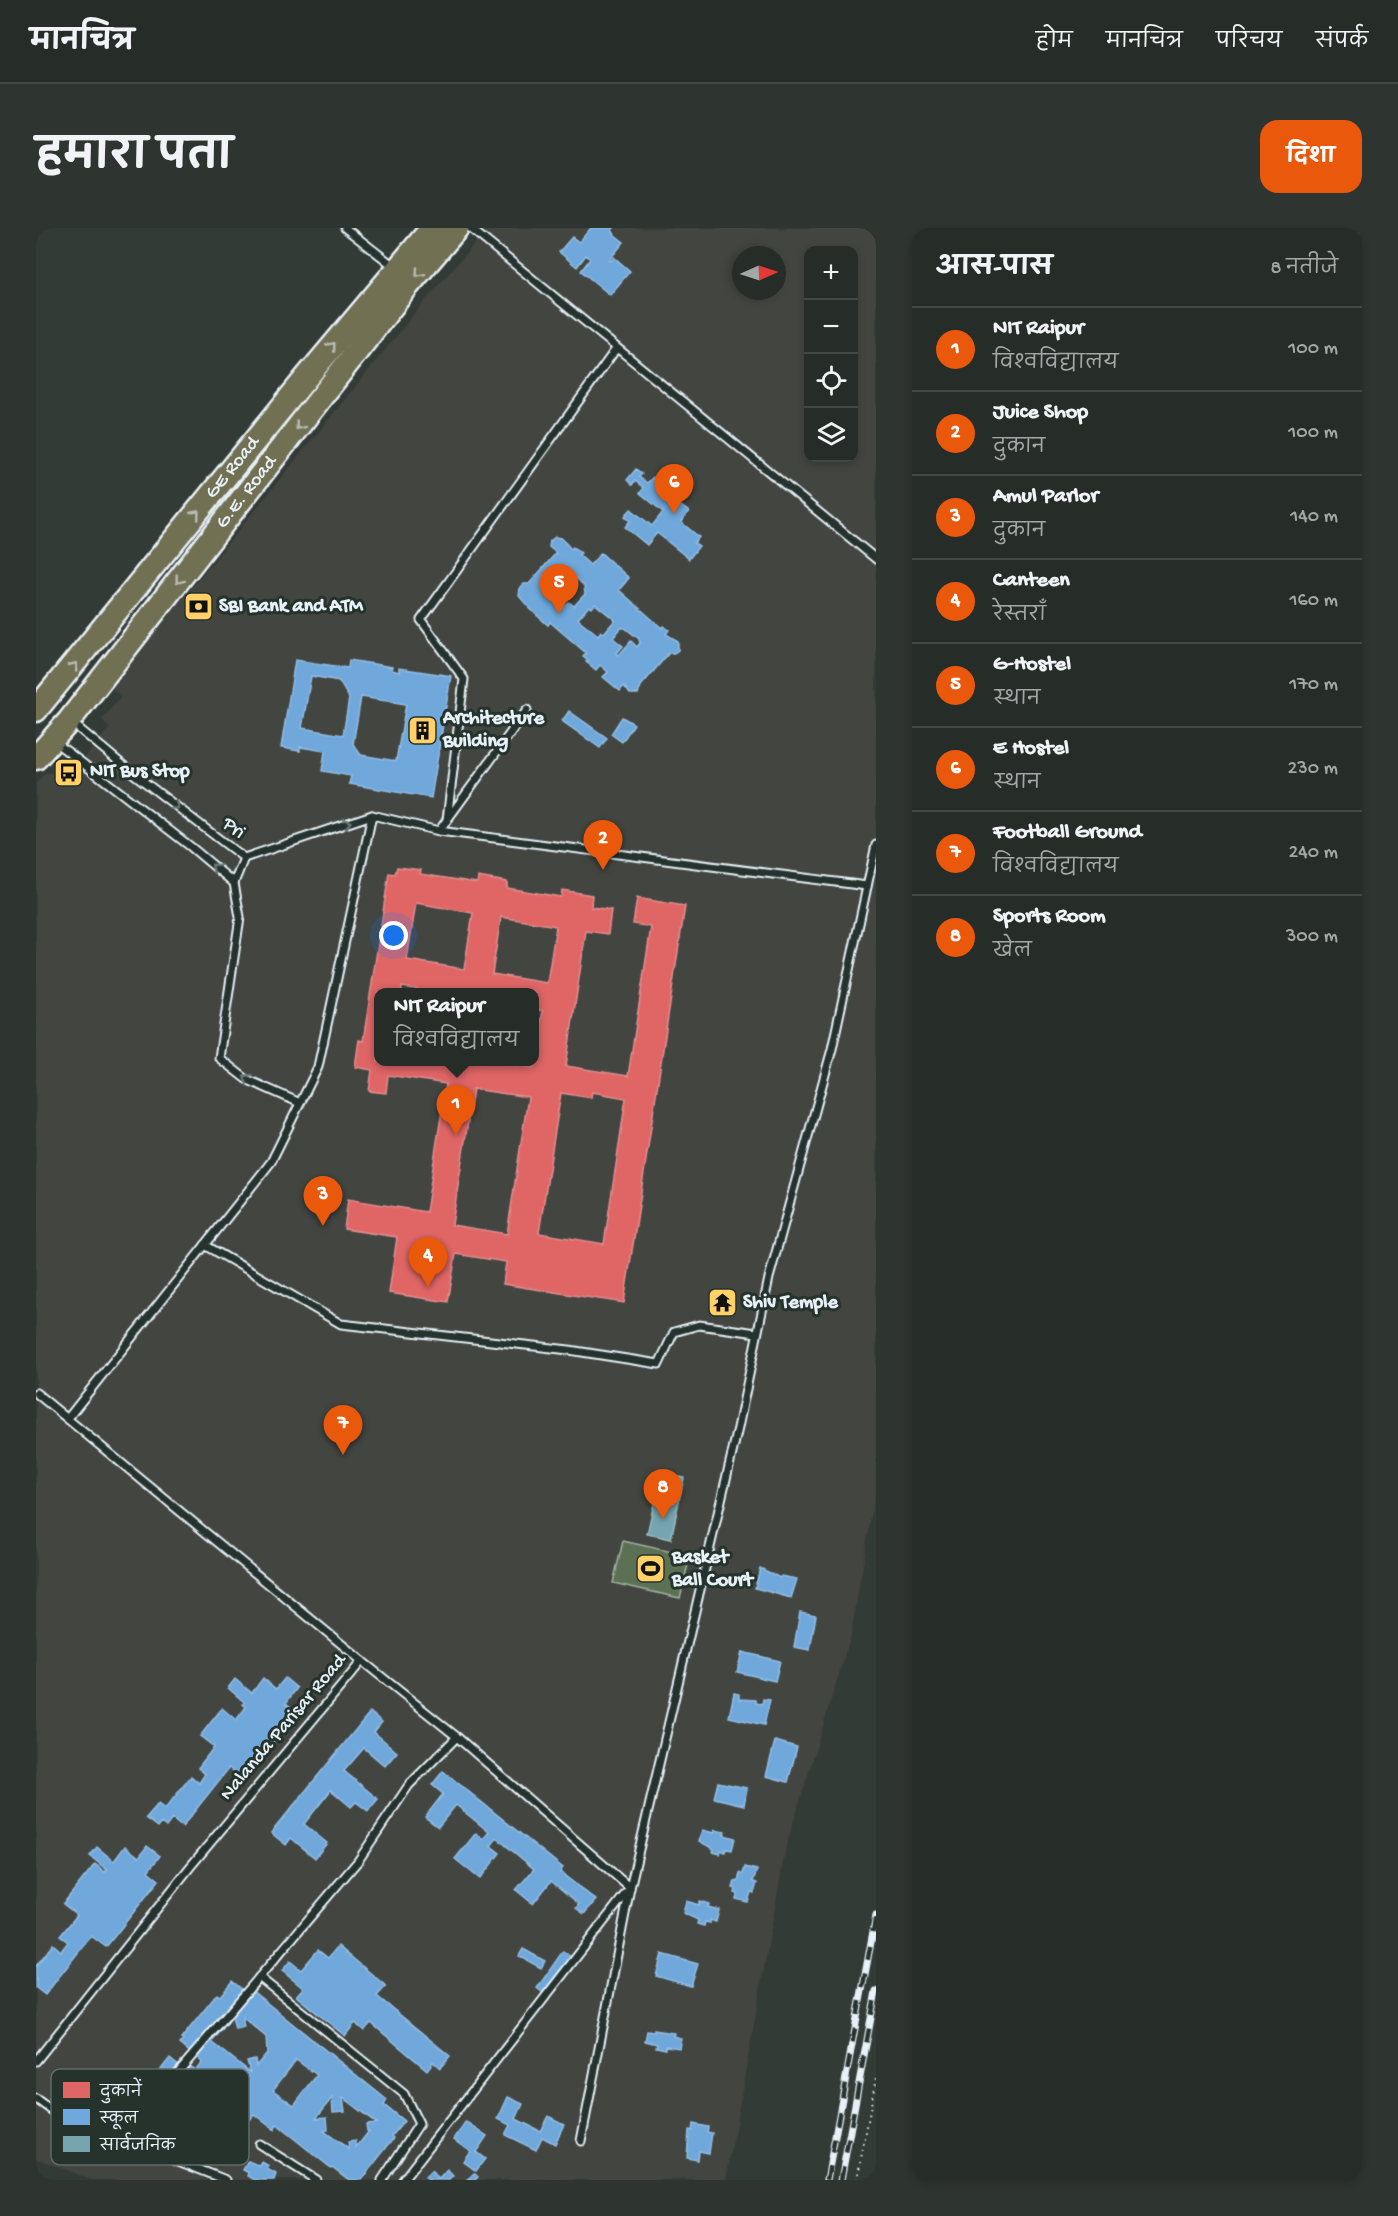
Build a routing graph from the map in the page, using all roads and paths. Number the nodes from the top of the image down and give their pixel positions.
1 (345, 228) edge
2 (432, 228) edge
3 (457, 228) edge
4 (470, 228) edge
5 (397, 269) junction
6 (616, 349) junction
7 (876, 559) edge
8 (41, 704) edge
9 (527, 710) dead end
10 (69, 721) junction
11 (36, 724) edge
12 (53, 741) junction
13 (36, 758) edge
14 (372, 815) junction
15 (447, 820) junction
16 (439, 831) junction
17 (876, 845) edge
18 (244, 858) junction
19 (234, 883) junction
20 (867, 886) junction
21 (300, 1102) junction
22 (205, 1245) junction
23 (757, 1333) junction
24 (36, 1393) edge
25 (68, 1418) junction
26 (362, 1660) junction
27 (457, 1737) junction
28 (630, 1888) junction
29 (259, 1977) junction
30 (36, 2061) edge
31 (181, 2069) edge
32 (876, 2079) edge
33 (36, 2099) edge
34 (51, 2110) edge
35 (581, 2141) dead end
36 (259, 2144) dead end
37 (188, 2165) edge
38 (226, 2180) edge
39 (316, 2180) edge
40 (382, 2180) edge
41 (403, 2180) edge
42 (857, 2180) edge

1 - 5 lane
2 - 5 main road, GE Road
3 -> 10 main road, G.E. Road
4 - 6 lane
8 -> 5 main road, GE Road
6 - 7 lane
6 - 15 lane
8 - 10 main road
9 - 15 lane
10 - 12 main road, G.E. Road
10 -> 18 lane, Pri
11 - 12 main road
12 - 13 main road, G.E. Road
19 -> 12 lane
14 - 16 lane
18 -> 14 lane, Pri
14 - 21 lane
15 - 16 lane
16 - 20 lane
17 - 20 lane
18 - 19 lane
21 -> 19 lane
20 - 23 lane
21 - 22 lane
22 - 23 lane
22 - 25 lane
23 - 28 lane
24 - 25 lane, Nalanda Parisar Road
25 - 26 lane, Nalanda Parisar Road
26 - 27 lane
26 - 30 lane, Nalanda Parisar Road
27 - 28 lane
27 - 29 lane
28 - 35 lane
28 - 41 lane
29 - 31 lane
29 - 40 lane
32 - 42 path
33 - 34 lane
36 - 39 lane
37 - 38 lane

